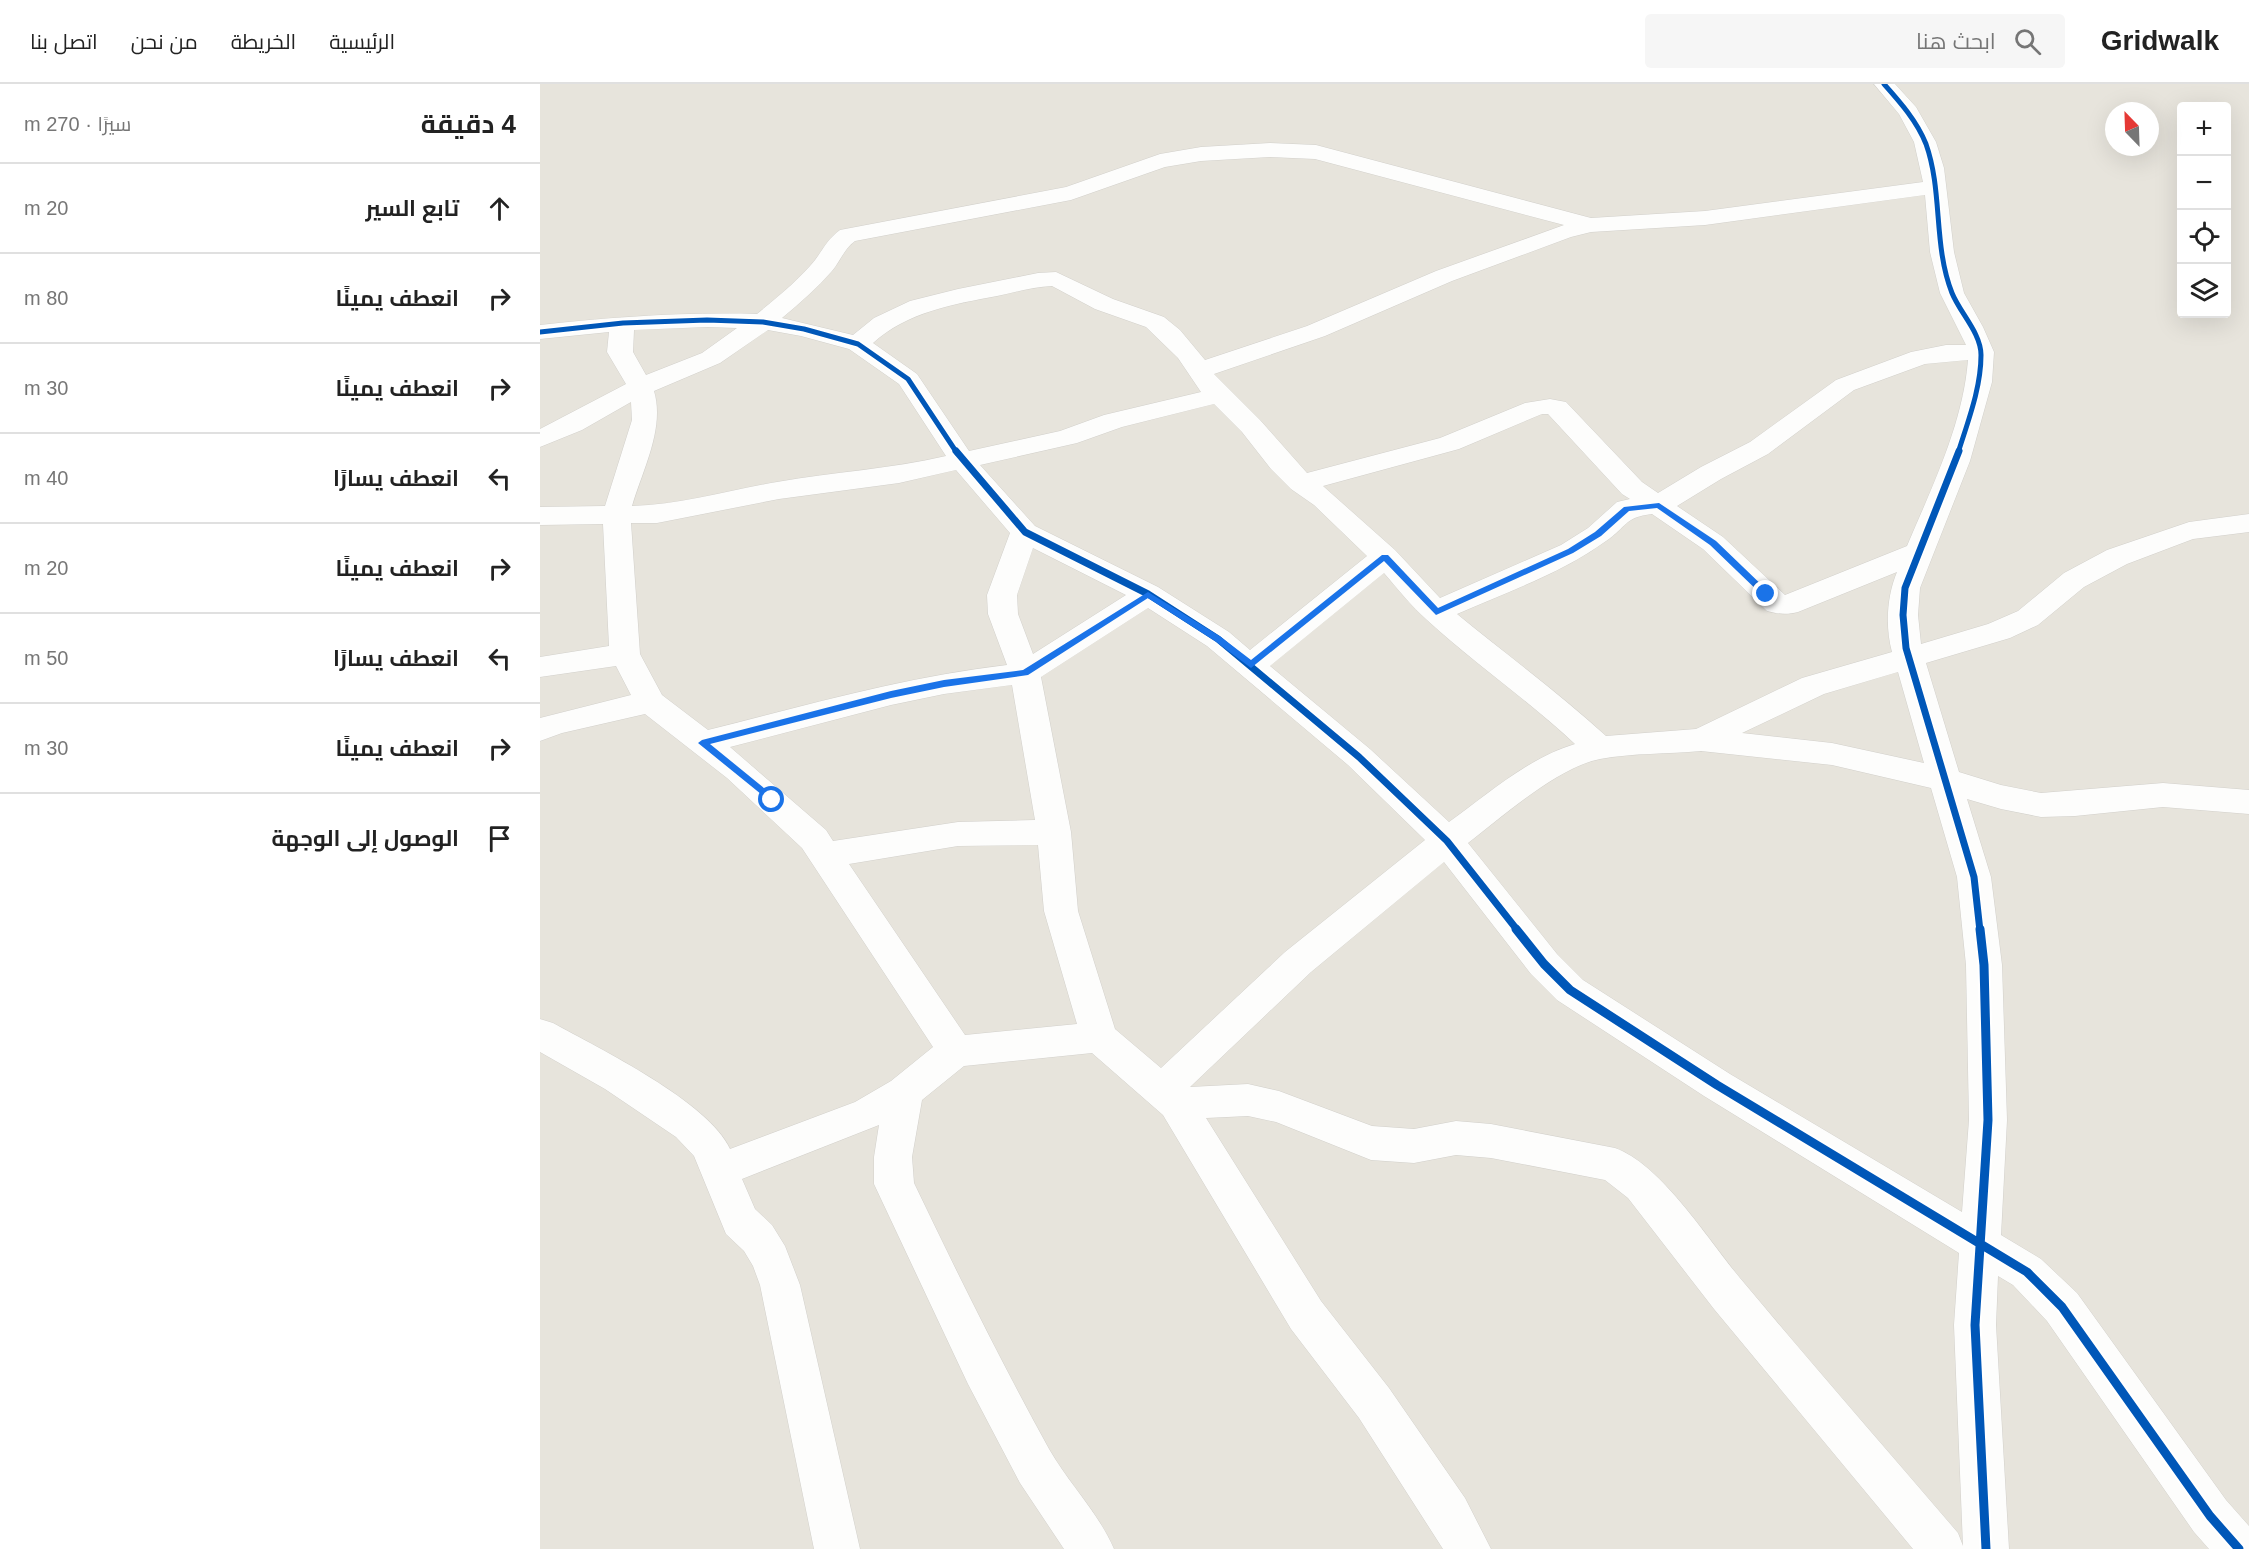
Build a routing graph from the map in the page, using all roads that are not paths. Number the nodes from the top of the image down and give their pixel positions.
1 (1884, 84) edge
2 (1935, 187) junction
3 (1591, 225) junction
4 (763, 322) junction
5 (623, 323) junction
6 (540, 332) edge
7 (858, 344) junction
8 (1981, 352) junction
9 (1199, 371) junction
10 (640, 387) junction
11 (1219, 395) junction
12 (540, 439) edge
13 (963, 462) junction
14 (1301, 483) junction
15 (1659, 505) junction
16 (616, 514) junction
17 (540, 516) edge
18 (2249, 523) edge
19 (1025, 532) junction
20 (1920, 552) junction
21 (1385, 556) junction
22 (1148, 594) junction
23 (1436, 612) junction
24 (625, 654) junction
25 (1909, 660) junction
26 (1251, 665) junction
27 (540, 667) edge
28 (1025, 673) junction
29 (650, 702) junction
30 (540, 730) edge
31 (1701, 740) junction
32 (702, 743) junction
33 (1599, 748) junction
34 (1946, 780) junction
35 (2249, 802) edge
36 (1054, 832) junction
37 (1447, 841) junction
38 (824, 855) junction
39 (540, 1034) edge
40 (1099, 1036) junction
41 (956, 1051) junction
42 (904, 1092) junction
43 (1168, 1097) junction
44 (721, 1170) junction
45 (1980, 1244) junction
46 (837, 1549) edge
47 (1091, 1549) edge
48 (1468, 1549) edge
49 (1942, 1549) edge
50 (1986, 1549) edge
51 (2239, 1549) edge

1 - 2 street
2 - 3 street
2 - 8 street
3 - 4 street
3 - 9 street
4 - 5 street
4 - 7 street
4 - 10 street
5 - 6 street
5 - 10 street
7 - 9 street
7 - 13 street
8 - 15 street
8 - 20 street
9 - 11 street
10 - 12 street
10 - 16 street
11 - 13 street
11 - 14 street
13 - 16 street
13 - 19 street
14 - 15 street
14 - 21 street
15 - 20 street
15 - 23 street
16 - 17 street
16 - 24 street
18 - 25 street
19 - 22 street
19 - 28 street
20 - 25 street
21 - 23 street
21 - 26 street
22 - 26 street
22 - 28 street
23 - 33 street
24 - 27 street
24 - 29 street
25 - 31 street
25 - 34 street
26 - 37 street
28 - 32 street
28 - 36 street
29 - 30 street
29 - 32 street
31 - 33 street
31 - 34 street
32 - 38 street
33 - 37 street
34 - 35 street
34 - 45 street
36 - 38 street
36 - 40 street
37 - 43 street
37 - 45 street
38 - 41 street
39 - 44 street
40 - 41 street
40 - 43 street
41 - 42 street
42 - 44 street
42 - 47 street
43 - 48 street
43 - 49 street
44 - 46 street
45 - 50 street
45 - 51 street

